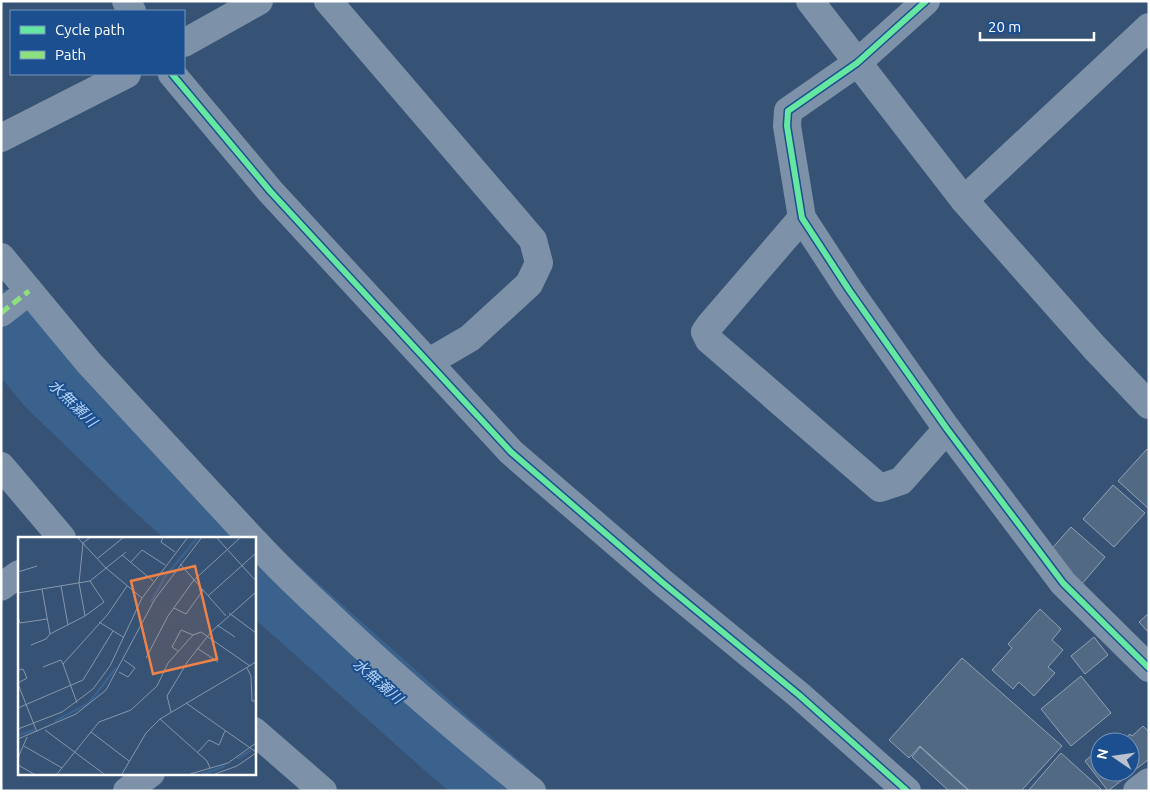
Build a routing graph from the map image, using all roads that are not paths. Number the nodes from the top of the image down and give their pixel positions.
1 (259, 1) edge
2 (328, 1) edge
3 (810, 1) edge
4 (926, 1) edge
5 (1149, 28) edge
6 (185, 43) edge
7 (857, 62) junction
8 (125, 75) edge
9 (173, 75) edge
10 (1, 138) edge
11 (964, 200) junction
12 (802, 218) junction
13 (1, 257) edge
14 (29, 291) junction
15 (1, 313) edge
16 (429, 362) junction
17 (1149, 405) edge
18 (947, 429) junction
19 (1, 466) edge
20 (61, 537) edge
21 (249, 537) edge
22 (255, 543) edge
23 (18, 575) edge
24 (1, 587) edge
25 (1149, 668) edge
26 (255, 731) edge
27 (150, 774) edge
28 (1149, 782) edge
29 (128, 791) edge
30 (323, 791) edge
31 (532, 791) edge
32 (906, 791) edge
33 (1137, 791) edge

1 - 6 street
2 - 16 street
3 - 7 street
4 - 7 street
5 - 11 street
7 - 11 street
7 - 12 street
8 - 10 street
9 - 16 street
11 - 17 street
12 - 18 street
12 - 18 street
13 - 14 street
14 - 15 street
14 - 21 street
16 - 32 street
18 - 25 street
19 - 20 street
22 - 31 street
23 - 24 street
26 - 30 street
27 - 29 street
28 - 33 street

